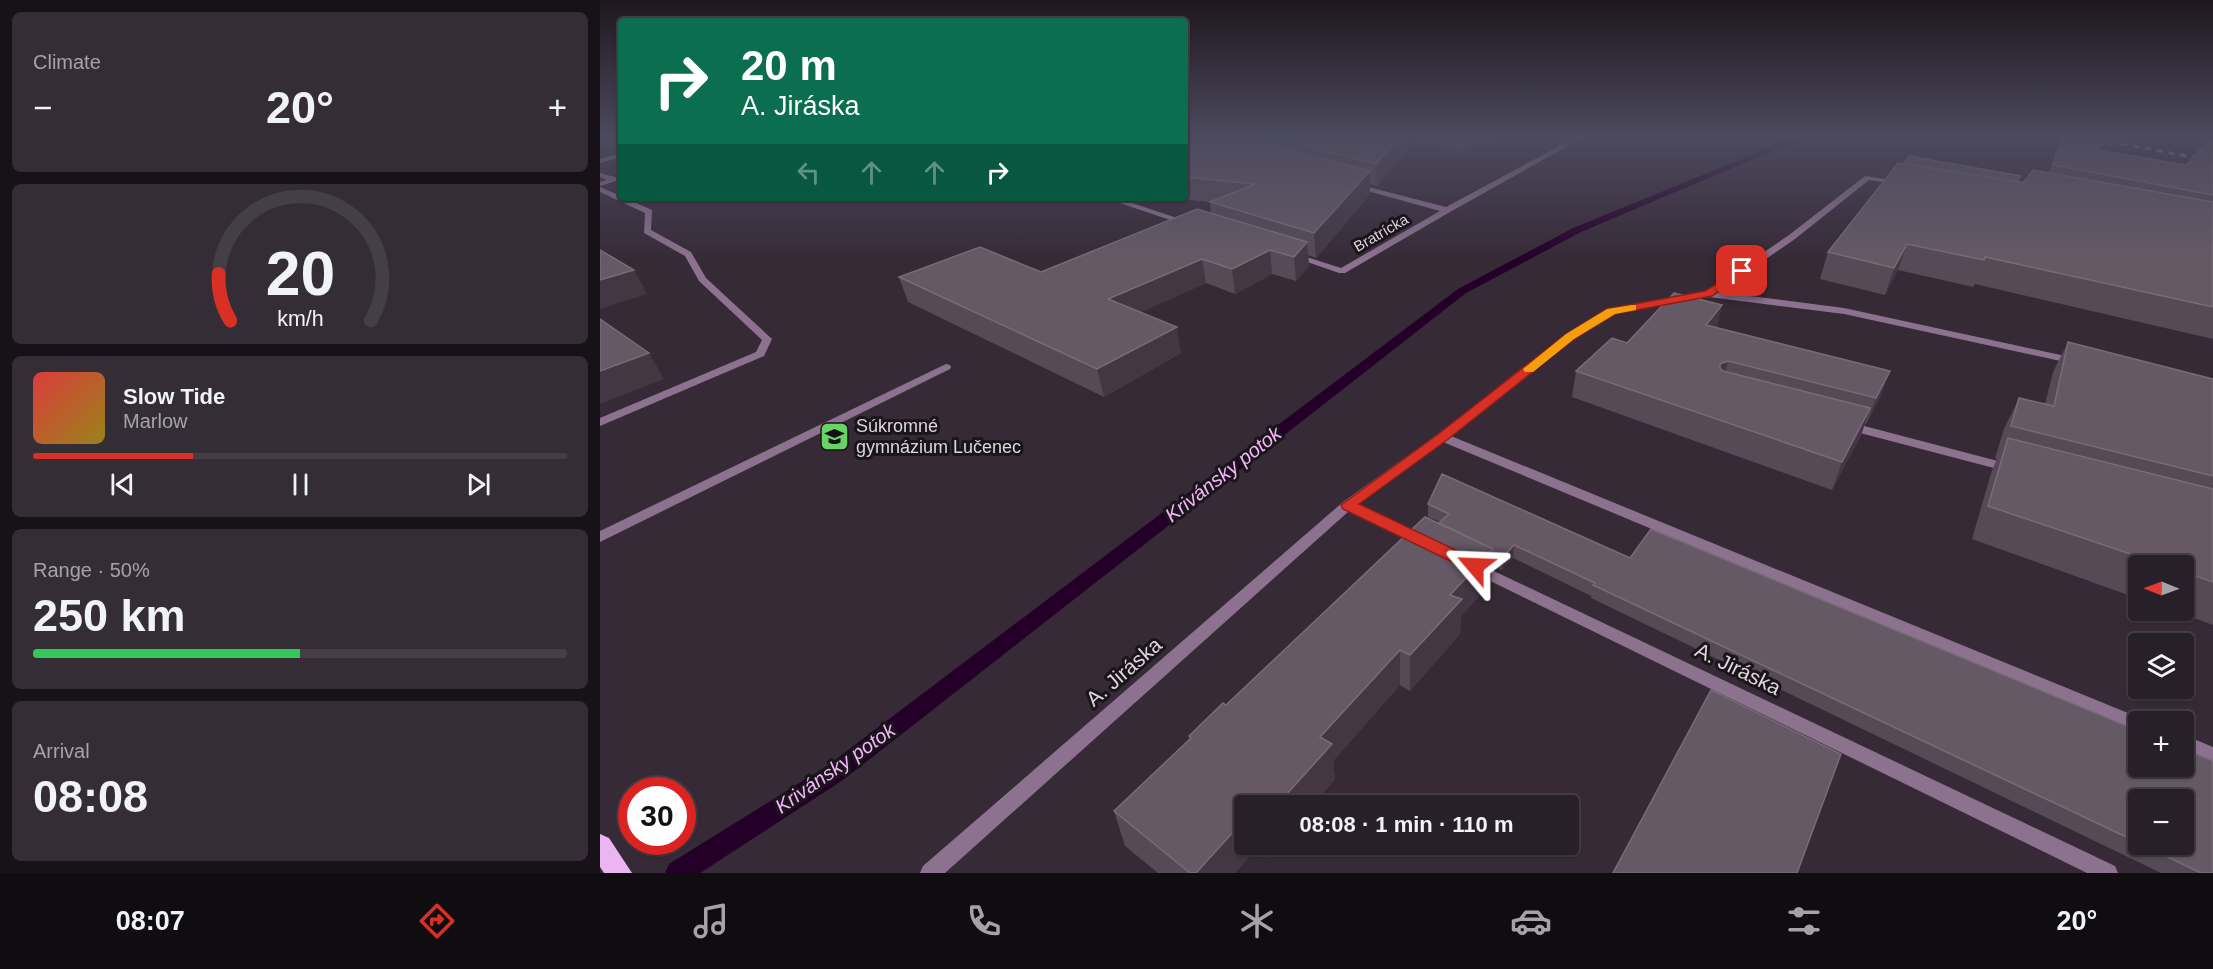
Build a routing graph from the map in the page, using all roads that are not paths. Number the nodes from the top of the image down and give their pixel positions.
1 (608, 178) edge
2 (1507, 178) edge
3 (1345, 182) edge
4 (600, 184) edge
5 (1915, 186) edge
6 (600, 189) edge
7 (618, 197) edge
8 (626, 201) edge
9 (1119, 201) edge
10 (1448, 210) junction
11 (1198, 226) edge
12 (1287, 254) edge
13 (1709, 294) junction
14 (2086, 364) edge
15 (946, 367) dead end
16 (600, 422) edge
17 (1836, 422) edge
18 (1442, 437) junction
19 (2019, 471) edge
20 (1348, 505) junction
21 (600, 537) edge
22 (1434, 547) edge
23 (1466, 562) edge
24 (2128, 720) edge
25 (2194, 748) edge
26 (2213, 755) edge
27 (600, 846) edge
28 (619, 873) edge
29 (930, 873) edge
30 (2108, 873) edge

1 - 4 street
2 - 10 street
3 - 10 street, Bratrícka
5 - 13 street
6 - 7 street
8 - 16 street
9 - 11 street
10 - 12 street, Bratrícka
13 - 14 street
13 - 18 street, A. Jiráska
15 - 21 street
17 - 19 street
18 - 20 street, A. Jiráska
18 - 24 street
20 - 22 street
20 - 29 street, A. Jiráska
23 - 30 street, A. Jiráska
25 - 26 street
27 - 28 main road

